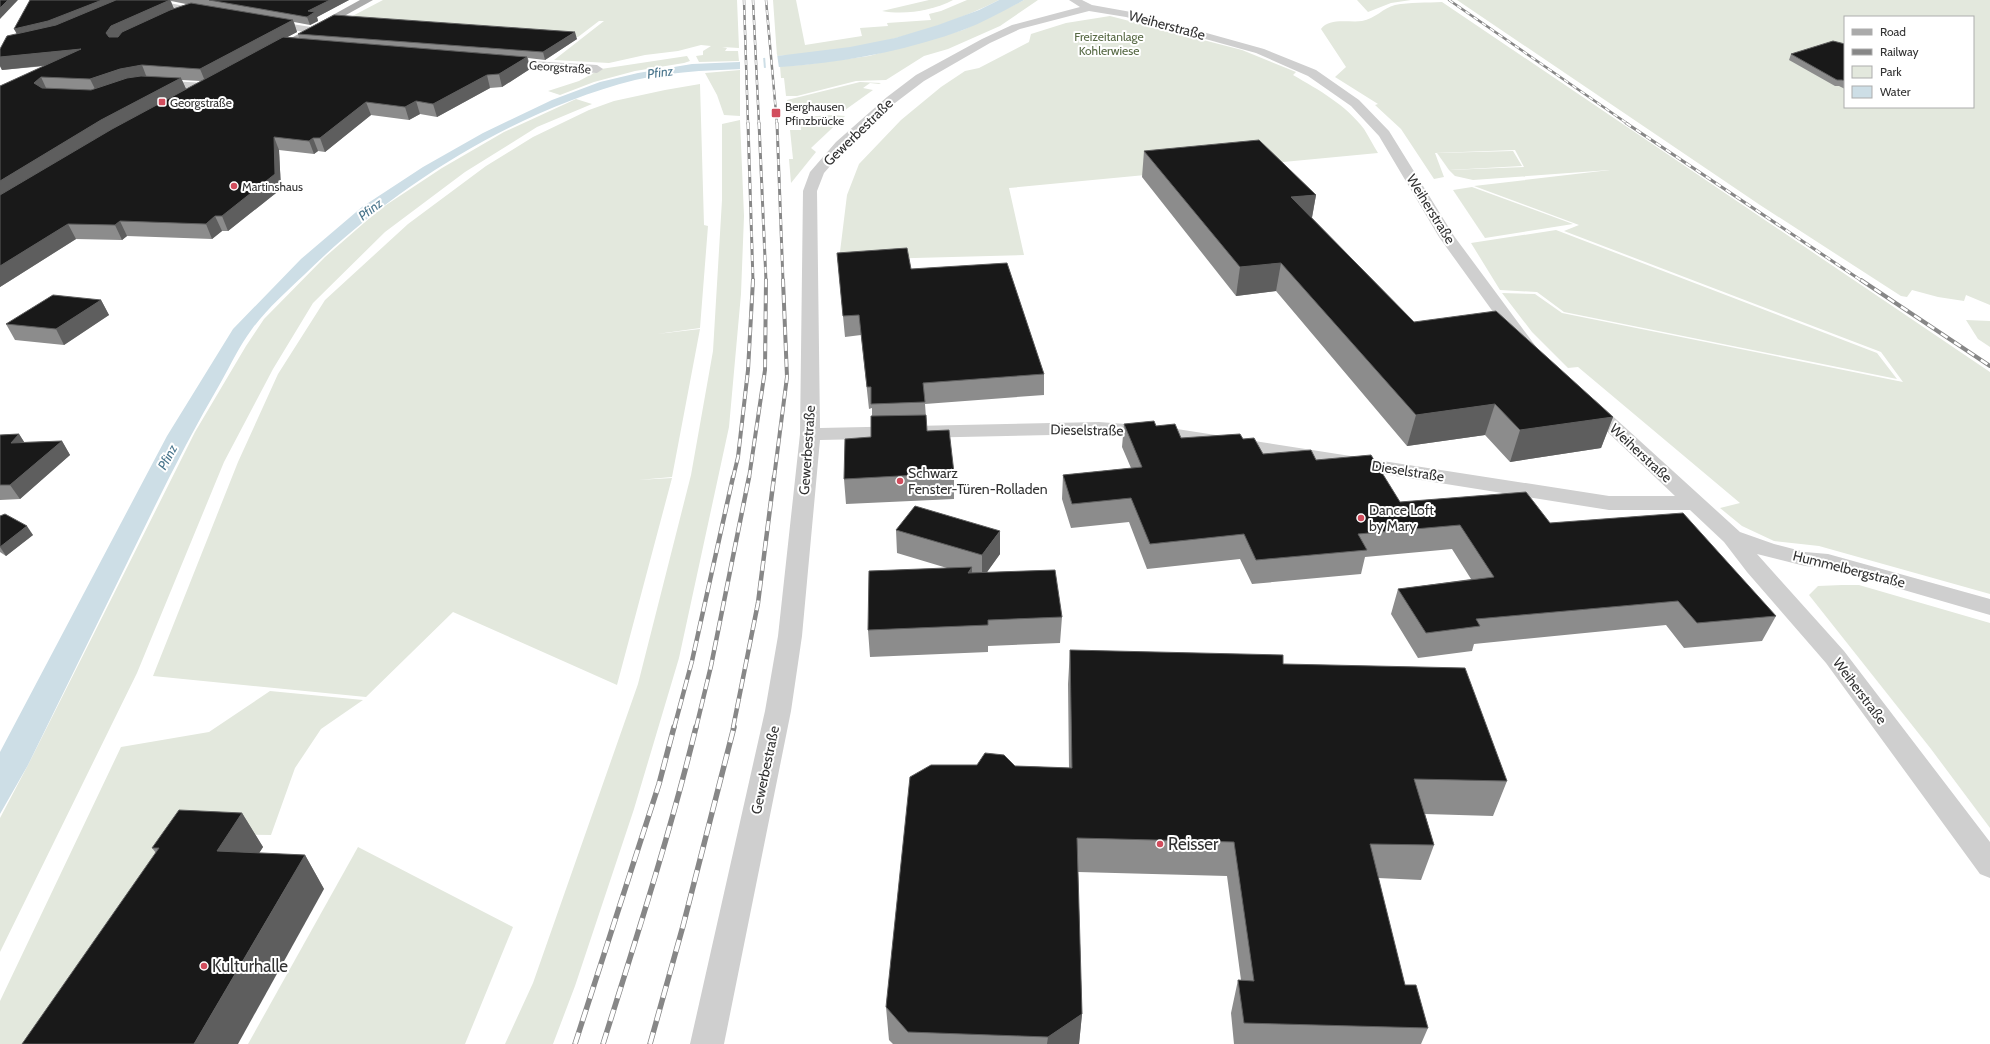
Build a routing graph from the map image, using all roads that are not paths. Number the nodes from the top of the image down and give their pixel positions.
1 (138, 0) edge
2 (173, 0) edge
3 (368, 0) edge
4 (160, 4) junction
5 (1082, 4) edge
6 (126, 5) edge
7 (192, 10) junction
8 (215, 14) edge
9 (170, 18) edge
10 (252, 20) edge
11 (311, 30) junction
12 (283, 45) junction
13 (307, 47) edge
14 (261, 57) edge
15 (489, 62) edge
16 (597, 69) dead end
17 (140, 84) edge
18 (210, 84) joint
19 (185, 98) edge
20 (1540, 359) edge
21 (1574, 391) edge
22 (810, 434) junction
23 (1694, 503) junction
24 (1732, 537) junction
25 (1990, 607) edge
26 (1990, 865) edge
27 (707, 1044) edge

1 - 4 street
1 - 6 street
2 - 4 street
3 - 11 main road
4 - 7 street
5 - 20 street, Weiherstraße
5 - 22 street, Gewerbestraße
7 - 8 street
7 - 9 street
10 - 11 street
11 - 12 main road
12 - 13 street
12 - 14 main road
15 - 16 street, Georgstraße
17 - 18 street
18 - 19 main road
21 - 23 street, Weiherstraße
22 - 23 street, Dieselstraße
22 - 27 street, Gewerbestraße
23 - 24 street, Weiherstraße
24 - 25 street, Hummelbergstraße
24 - 26 street, Weiherstraße

